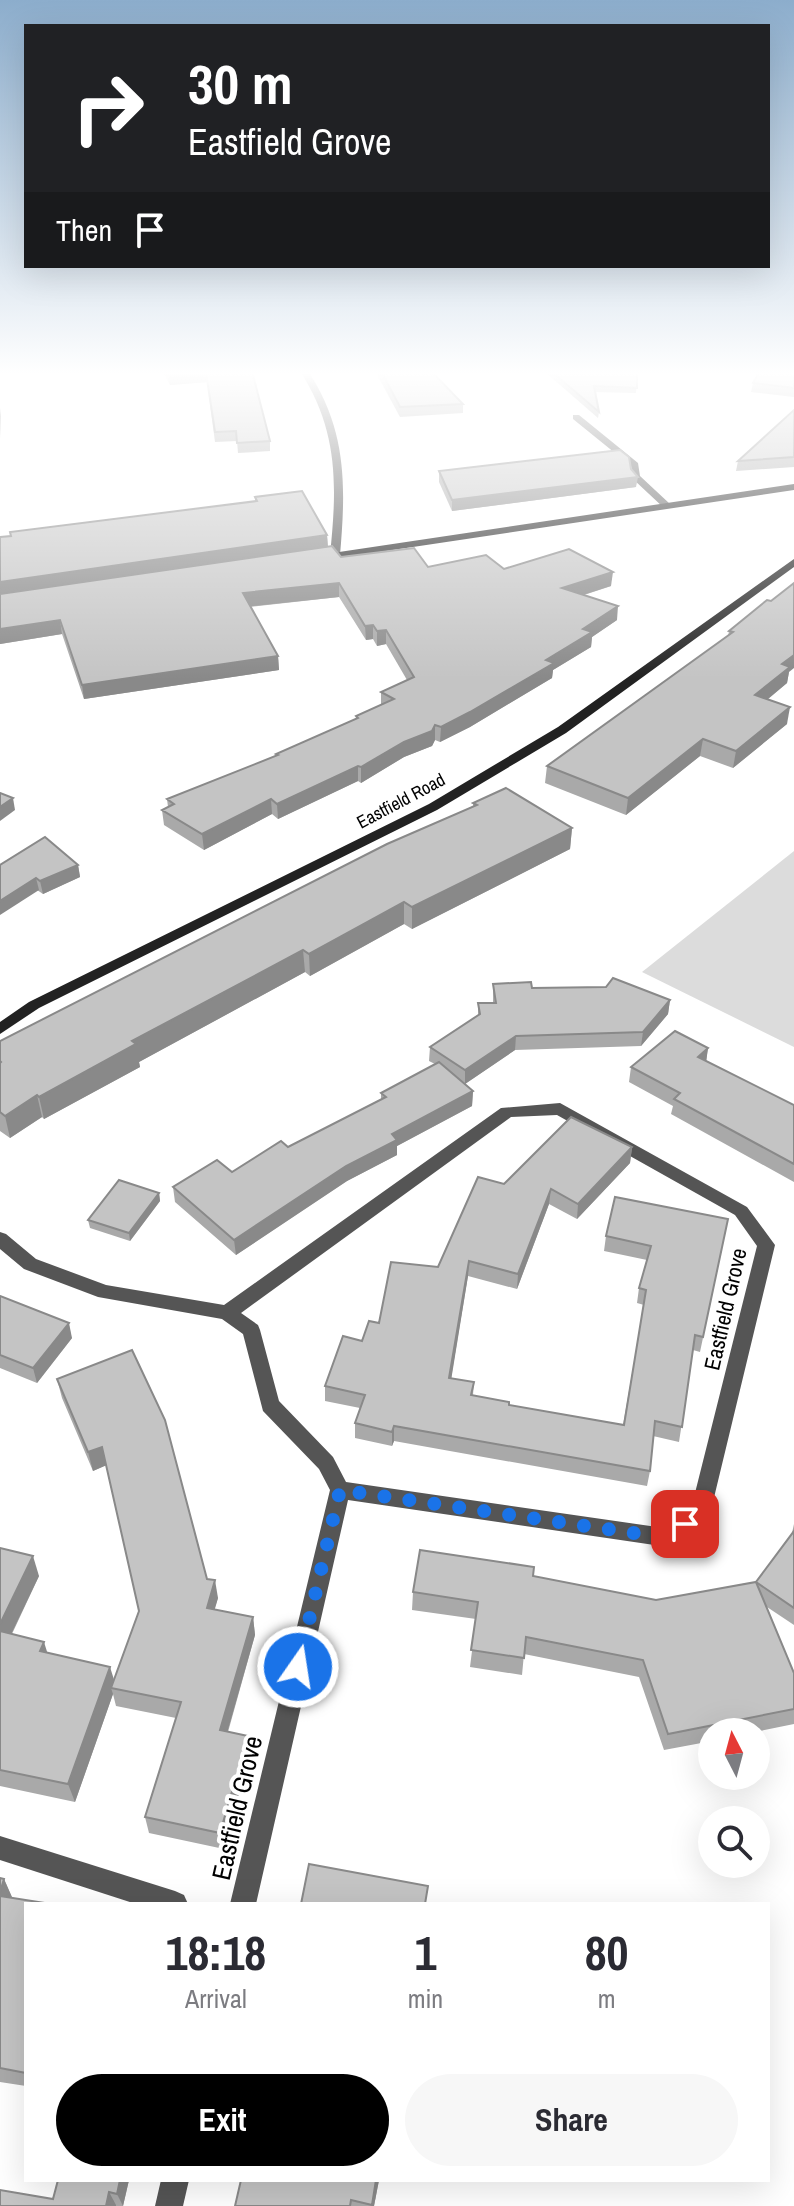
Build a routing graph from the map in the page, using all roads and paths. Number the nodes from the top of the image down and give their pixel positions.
1 (339, 474) edge
2 (636, 474) edge
3 (794, 487) edge
4 (667, 506) junction
5 (335, 555) junction
6 (305, 560) edge
7 (793, 565) edge
8 (0, 1029) edge
9 (0, 1239) edge
10 (227, 1313) junction
11 (340, 1490) junction
12 (0, 1848) edge
13 (169, 1902) edge
14 (243, 1902) edge
15 (175, 2182) edge
16 (169, 2206) edge

1 - 5 street
2 - 4 street
3 - 4 street
4 - 5 street
5 - 6 street
7 - 8 street, Eastfield Road
9 - 10 street
10 - 11 street
10 - 11 street, Eastfield Grove
11 - 14 street, Eastfield Grove
12 - 13 street
15 - 16 street

